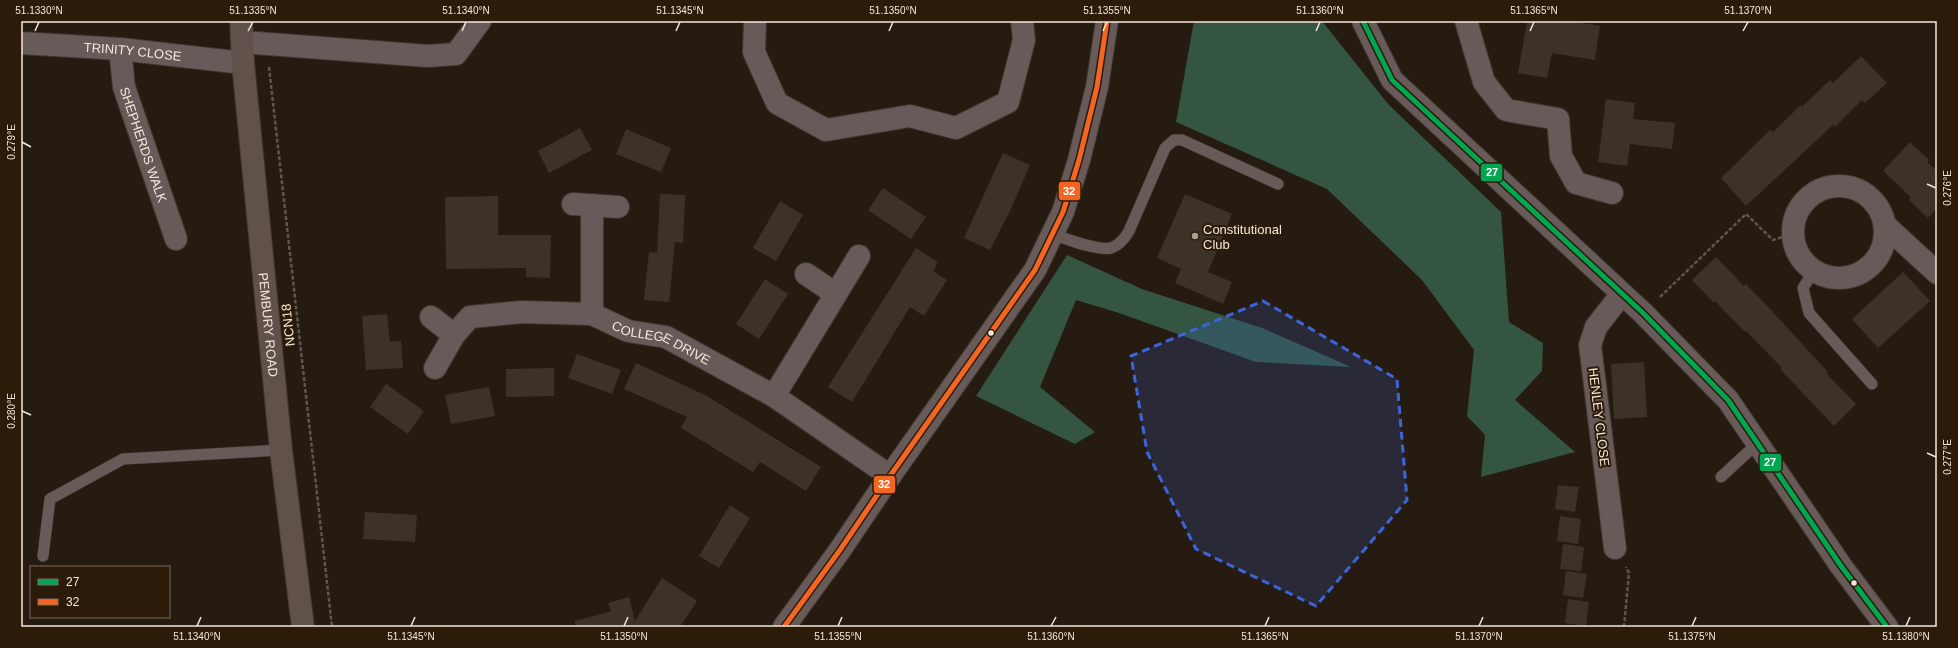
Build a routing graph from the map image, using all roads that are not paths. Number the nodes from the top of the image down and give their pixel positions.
1 (480, 21) edge
2 (755, 21) edge
3 (1022, 21) edge
4 (1107, 21) edge
5 (1363, 21) edge
6 (1466, 21) edge
7 (242, 31) edge
8 (21, 43) edge
9 (120, 49) junction
10 (244, 63) junction
11 (1278, 184) dead end
12 (1612, 193) dead end
13 (618, 207) dead end
14 (1885, 225) junction
15 (1052, 234) junction
16 (176, 239) dead end
17 (859, 256) dead end
18 (1814, 271) junction
19 (1937, 273) edge
20 (806, 274) dead end
21 (836, 294) junction
22 (1621, 295) junction
23 (592, 314) junction
24 (431, 317) dead end
25 (454, 335) junction
26 (435, 368) dead end
27 (1872, 384) dead end
28 (774, 396) junction
29 (1761, 446) junction
30 (281, 450) junction
31 (890, 476) junction
32 (1721, 477) dead end
33 (1615, 548) road end
34 (43, 556) dead end
35 (303, 627) edge
36 (784, 627) edge
37 (1887, 627) edge

1 - 7 street
2 - 3 street
4 - 15 street
5 - 22 street
6 - 12 street
7 - 10 main road, PEMBURY ROAD
8 - 9 street, TRINITY CLOSE
9 - 10 street, TRINITY CLOSE
9 - 16 street, SHEPHERDS WALK
10 - 30 main road, PEMBURY ROAD
11 - 15 lane
13 - 23 street
14 - 18 street
14 - 18 street
14 - 19 street
15 - 31 street
17 - 21 street
18 - 27 lane
20 - 21 street
21 - 28 street
22 - 29 street
22 - 33 street, HENLEY CLOSE
23 - 25 street, COLLEGE DRIVE
23 - 28 street, COLLEGE DRIVE
24 - 25 street
25 - 26 street, COLLEGE DRIVE
28 - 31 street, COLLEGE DRIVE
29 - 32 lane
29 - 37 street
30 - 34 lane
30 - 35 main road, PEMBURY ROAD
31 - 36 street

